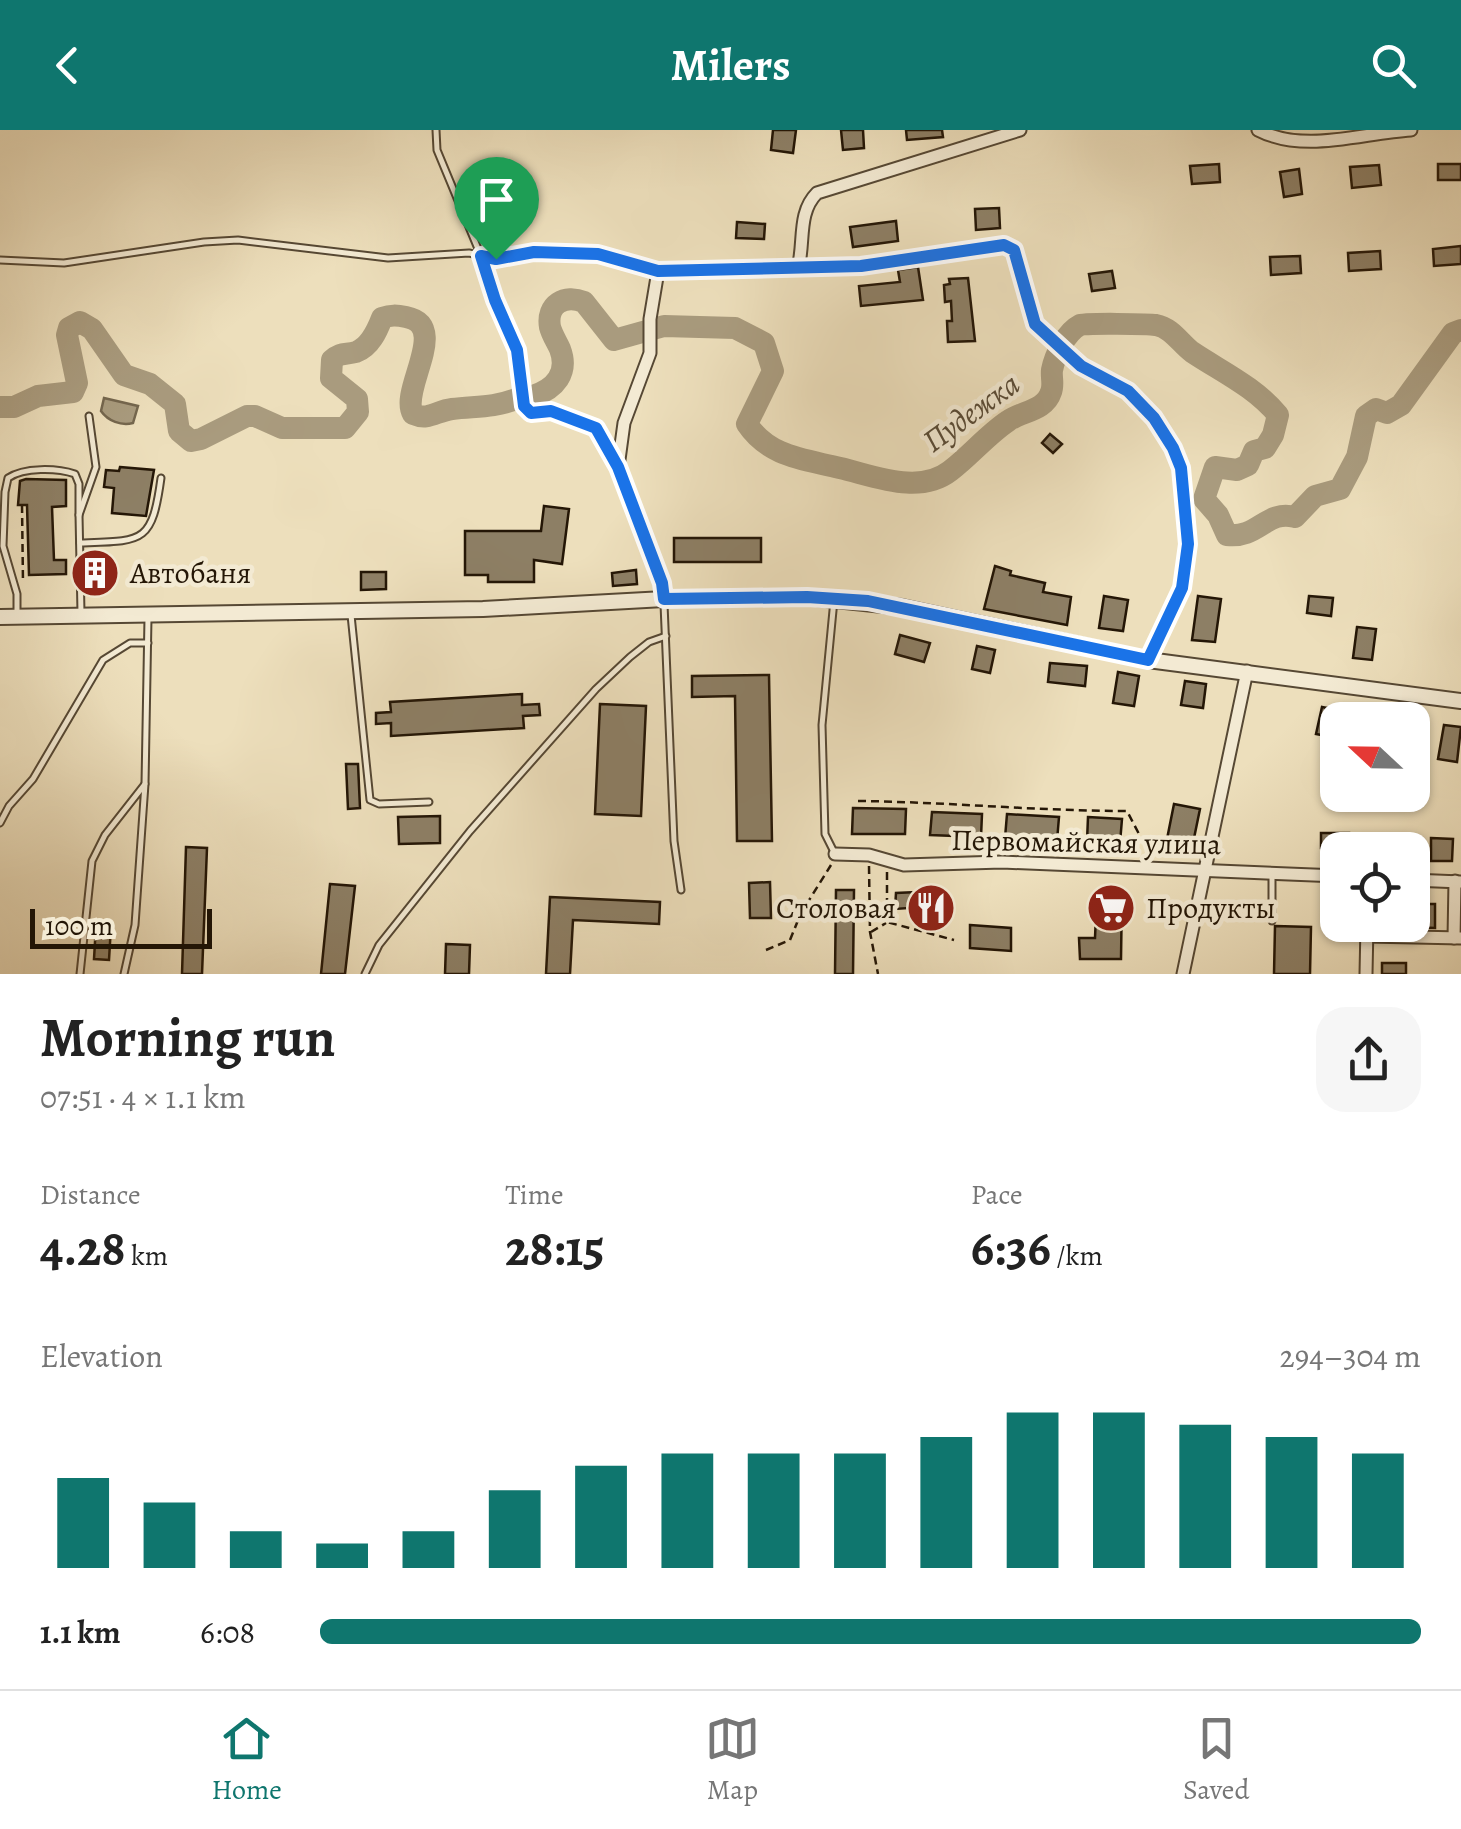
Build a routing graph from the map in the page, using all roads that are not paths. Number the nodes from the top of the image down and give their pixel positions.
1 (436, 130) edge
2 (1020, 130) edge
3 (1258, 130) edge
4 (1412, 130) edge
5 (481, 256) junction
6 (0, 260) edge
7 (798, 268) junction
8 (658, 271) junction
9 (89, 416) dead end
10 (618, 467) junction
11 (161, 478) dead end
12 (79, 515) junction
13 (80, 543) junction
14 (834, 598) junction
15 (664, 599) junction
16 (350, 612) junction
17 (148, 615) junction
18 (17, 616) junction
19 (81, 616) junction
20 (0, 618) edge
21 (666, 636) junction
22 (148, 643) junction
23 (1148, 660) junction
24 (1247, 671) junction
25 (1461, 701) edge
26 (145, 784) junction
27 (429, 802) dead end
28 (0, 824) edge
29 (836, 854) joint
30 (1205, 870) junction
31 (1272, 872) junction
32 (1320, 875) edge
33 (1430, 880) edge
34 (1458, 881) edge
35 (681, 890) dead end
36 (1272, 921) dead end
37 (1430, 936) edge
38 (1458, 938) edge
39 (1367, 942) edge
40 (80, 974) edge
41 (124, 974) edge
42 (366, 974) edge
43 (1183, 974) edge
44 (1366, 974) edge

1 - 5 lane
2 - 7 street
3 - 4 street
5 - 6 lane
5 - 8 lane
5 - 10 lane
7 - 8 street
7 - 23 street
8 - 10 street
9 - 12 lane
10 - 15 street
11 - 13 lane
12 - 13 lane
12 - 18 lane
13 - 19 lane
14 - 15 street
14 - 23 street
14 - 29 lane
15 - 16 street
15 - 21 lane
16 - 17 street
16 - 27 lane
17 - 19 street
17 - 22 lane
18 - 19 street
18 - 20 street
21 - 35 lane
21 - 42 lane
22 - 26 lane
22 - 28 lane
23 - 24 street
24 - 25 street
24 - 30 street
26 - 40 lane
26 - 41 lane
29 - 30 street, Первомайская улица
30 - 31 street, Первомайская улица
30 - 43 street
31 - 32 street, Первомайская улица
31 - 36 lane
33 - 34 street
34 - 38 street
37 - 38 street
39 - 44 street

